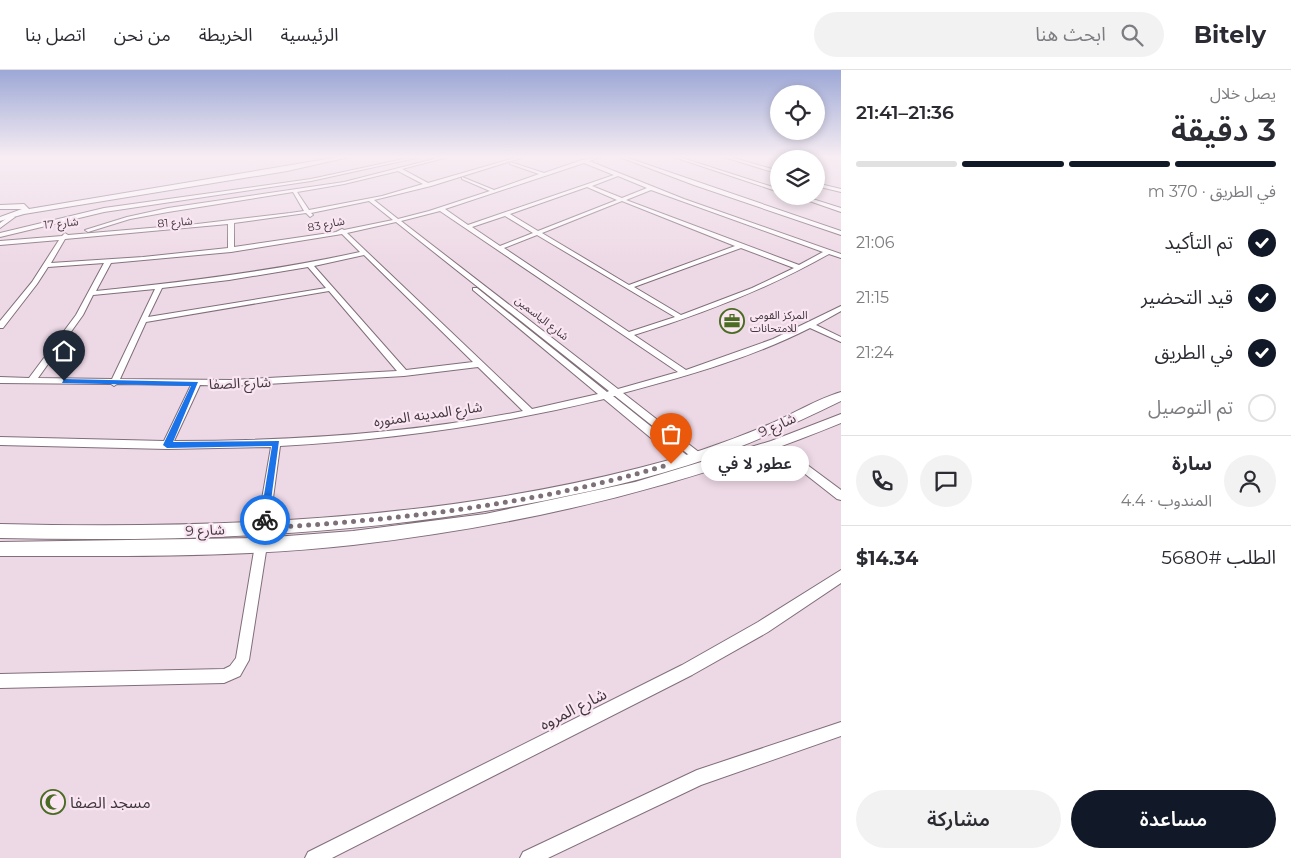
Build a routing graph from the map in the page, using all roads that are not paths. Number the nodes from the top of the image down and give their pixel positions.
1 (119, 194) edge
2 (129, 194) edge
3 (216, 194) edge
4 (284, 194) edge
5 (297, 194) edge
6 (400, 194) edge
7 (485, 194) edge
8 (562, 194) edge
9 (608, 194) edge
10 (635, 194) edge
11 (667, 194) edge
12 (729, 194) edge
13 (621, 199) junction
14 (369, 202) junction
15 (825, 205) edge
16 (0, 207) edge
17 (440, 209) junction
18 (25, 210) junction
19 (841, 210) edge
20 (310, 213) junction
21 (506, 214) junction
22 (12, 217) junction
23 (0, 220) edge
24 (393, 221) junction
25 (231, 225) junction
26 (0, 226) edge
27 (468, 227) junction
28 (342, 231) junction
29 (841, 231) edge
30 (540, 234) junction
31 (0, 235) edge
32 (64, 236) junction
33 (0, 243) edge
34 (740, 246) junction
35 (498, 248) junction
36 (231, 250) junction
37 (827, 252) junction
38 (365, 253) junction
39 (435, 253) junction
40 (841, 256) edge
41 (108, 262) junction
42 (46, 265) junction
43 (310, 266) junction
44 (800, 268) junction
45 (160, 287) junction
46 (629, 287) junction
47 (330, 289) junction
48 (92, 293) junction
49 (503, 302) junction
50 (494, 304) junction
51 (841, 308) edge
52 (513, 314) junction
53 (682, 318) junction
54 (146, 320) junction
55 (0, 326) edge
56 (812, 326) junction
57 (627, 335) junction
58 (841, 340) edge
59 (480, 364) junction
60 (685, 373) junction
61 (404, 374) junction
62 (0, 380) edge
63 (32, 380) junction
64 (114, 383) junction
65 (196, 384) junction
66 (618, 393) junction
67 (607, 396) junction
68 (840, 397) edge
69 (530, 412) junction
70 (840, 419) edge
71 (0, 442) edge
72 (276, 443) junction
73 (167, 445) junction
74 (775, 445) junction
75 (691, 458) junction
76 (841, 496) edge
77 (263, 528) junction
78 (0, 531) edge
79 (261, 545) junction
80 (0, 549) edge
81 (841, 576) edge
82 (0, 681) edge
83 (841, 729) edge
84 (314, 858) edge
85 (530, 858) edge

1 - 18 main road
2 - 18 main road
3 - 31 street
4 - 32 street, شارع 17
5 - 20 street
6 - 14 street, شارع 81
7 - 17 street, شارع 83
8 - 21 street
9 - 13 street
10 - 13 street
11 - 37 street
12 - 29 street
13 - 30 street
13 - 34 street
14 - 20 street, شارع 81
14 - 24 street, شارع الياسمين
15 - 19 street
16 - 18 main road
17 - 24 street, شارع 83
17 - 27 street
18 - 22 main road
20 - 25 street, شارع 81
21 - 27 street
21 - 30 street
22 - 23 main road
22 - 26 street
24 - 28 street, شارع 83
24 - 39 street, شارع الياسمين
25 - 32 street, شارع 81
25 - 36 street
27 - 35 street
28 - 36 street, شارع 83
28 - 38 street
30 - 35 street
30 - 46 street
31 - 32 street, شارع 17
32 - 33 street, شارع 81
32 - 42 street
34 - 44 street
34 - 46 street
35 - 57 street
36 - 41 street, شارع 83
37 - 40 street
37 - 44 street
38 - 43 street
38 - 59 street
39 - 49 street, شارع الياسمين
39 - 50 street, شارع الياسمين
41 - 42 street, شارع 83
41 - 48 street
42 - 55 street
43 - 45 street
43 - 47 street
44 - 53 street
45 - 48 street
45 - 54 street
46 - 53 street
47 - 54 street
47 - 61 street
48 - 63 street
49 - 50 street
49 - 52 street, شارع الياسمين
50 - 52 street, شارع الياسمين
51 - 56 street, شارع المدينه المنوره
52 - 66 street, شارع الياسمين
52 - 67 street, شارع الياسمين
53 - 57 street
54 - 64 street
56 - 58 street
56 - 60 street, شارع المدينه المنوره
57 - 60 street
59 - 61 street, شارع الصفا
59 - 69 street
60 - 66 street, شارع المدينه المنوره
61 - 65 street, شارع الصفا
62 - 63 street, شارع الصفا
63 - 64 street, شارع الصفا
64 - 65 street, شارع الصفا
65 - 73 street
66 - 67 street, شارع المدينه المنوره
66 - 75 street, شارع الياسمين
67 - 69 street, شارع المدينه المنوره
67 - 75 street, شارع الياسمين
68 - 75 main road, شارع 9
69 - 72 street, شارع المدينه المنوره
70 - 74 main road, شارع 9
71 - 73 street, شارع المدينه المنوره
72 - 73 street, شارع المدينه المنوره
72 - 77 street
74 - 76 street
74 - 79 main road, شارع 9
75 - 77 main road, شارع 9
77 - 78 main road, شارع 9
79 - 80 main road, شارع 9
79 - 82 street
81 - 84 street, شارع المروه
83 - 85 street

